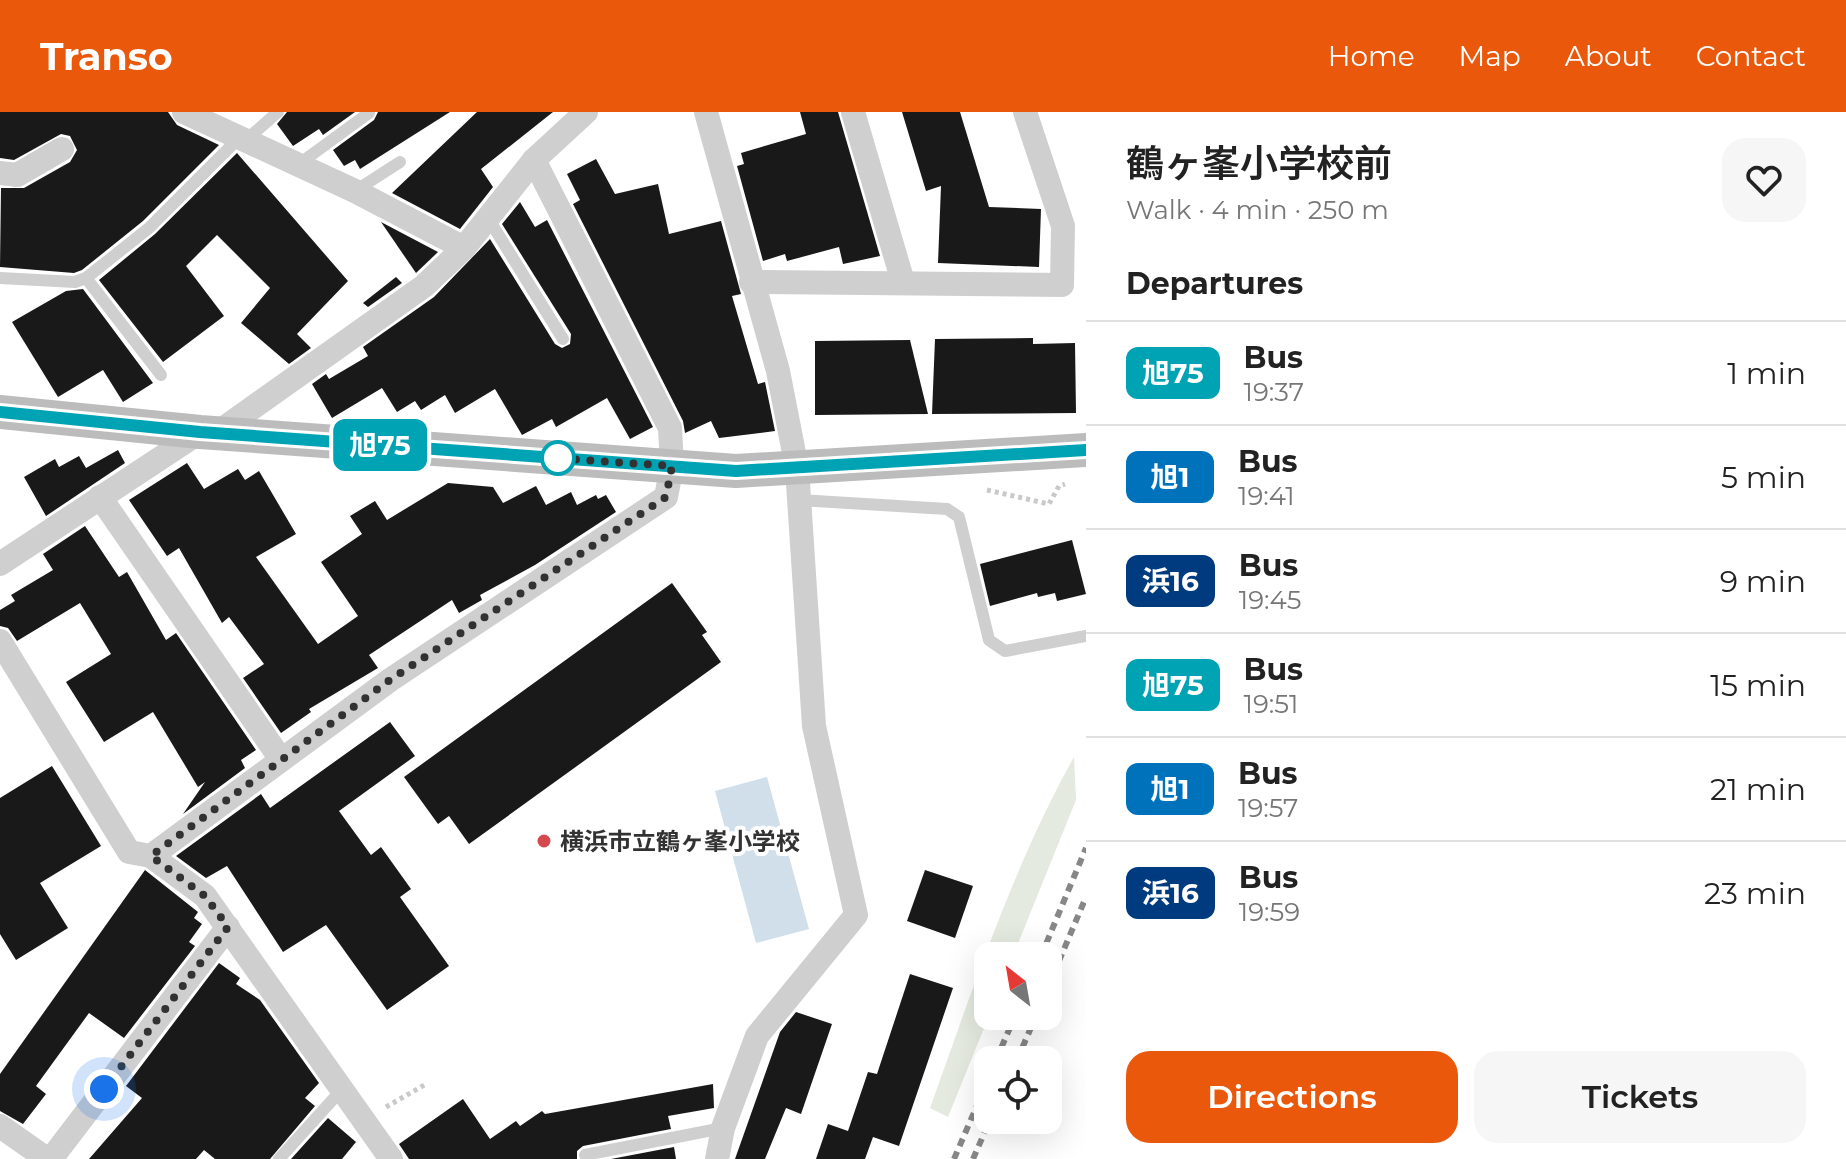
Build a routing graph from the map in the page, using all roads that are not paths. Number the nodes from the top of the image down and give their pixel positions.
1 (184, 112) edge
2 (278, 112) edge
3 (706, 112) edge
4 (853, 112) edge
5 (1025, 112) edge
6 (369, 113) edge
7 (577, 115) edge
8 (243, 138) junction
9 (62, 149) dead end
10 (534, 160) junction
11 (400, 162) dead end
12 (299, 164) junction
13 (0, 173) edge
14 (355, 191) junction
15 (488, 218) junction
16 (464, 248) junction
17 (0, 278) edge
18 (86, 278) junction
19 (751, 282) junction
20 (903, 282) junction
21 (563, 339) dead end
22 (161, 375) dead end
23 (0, 412) edge
24 (208, 432) junction
25 (1086, 450) edge
26 (672, 466) junction
27 (798, 484) junction
28 (100, 497) junction
29 (0, 564) edge
30 (1086, 636) edge
31 (0, 641) edge
32 (280, 758) junction
33 (151, 856) junction
34 (228, 927) junction
35 (336, 1096) dead end
36 (0, 1126) edge
37 (723, 1128) junction
38 (585, 1155) dead end
39 (49, 1159) edge
40 (279, 1159) edge
41 (391, 1159) edge
42 (717, 1159) edge

1 - 8 street
2 - 8 lane
3 - 19 street
4 - 20 street
5 - 20 street
6 - 12 lane
7 - 10 street
8 - 12 street
8 - 18 lane
9 - 13 street
10 - 15 street
10 - 26 street
11 - 14 lane
12 - 14 street
14 - 16 street
15 - 16 street
15 - 21 lane
16 - 24 street
17 - 18 lane
18 - 22 lane
19 - 20 street
19 - 27 street
23 - 24 street
24 - 26 street
24 - 28 street
25 - 27 street
26 - 27 street
26 - 32 street
27 - 30 lane
27 - 37 street
28 - 29 street
28 - 32 street
31 - 33 street
32 - 33 street
33 - 34 street
34 - 39 street
34 - 41 street
35 - 40 lane
36 - 39 street
37 - 38 lane
37 - 42 street

